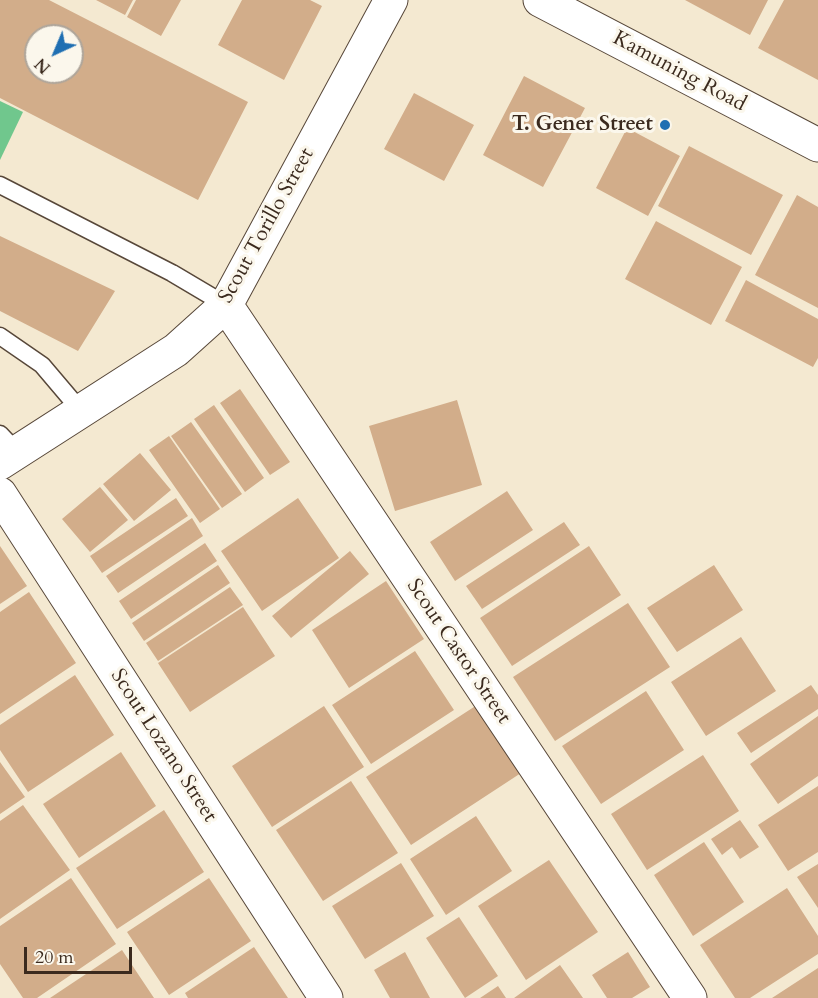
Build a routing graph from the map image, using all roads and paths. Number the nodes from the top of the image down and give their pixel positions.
1 (391, 0) edge
2 (540, 0) edge
3 (818, 145) edge
4 (0, 185) edge
5 (226, 305) junction
6 (0, 336) edge
7 (81, 411) junction
8 (6, 449) edge
9 (0, 494) edge
10 (326, 998) edge
11 (690, 998) edge

1 - 5 street, Scout Torillo Street
2 - 3 street, Kamuning Road
4 - 5 lane
5 - 7 street, Scout Torillo Street
5 - 11 street, Scout Castor Street
6 - 7 lane
7 - 8 street, Scout Torillo Street
9 - 10 street, Scout Lozano Street

